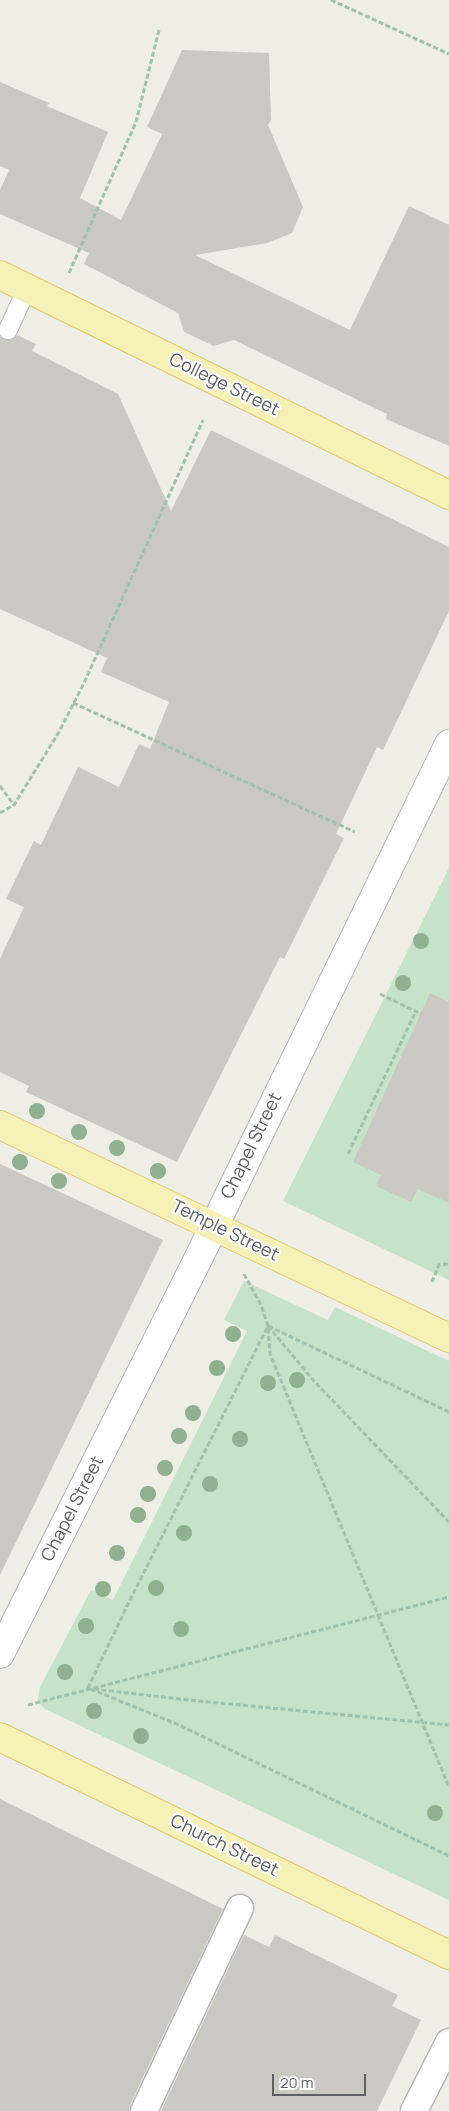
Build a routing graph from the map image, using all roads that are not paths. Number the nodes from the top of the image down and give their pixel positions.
1 (0, 275) edge
2 (26, 288) junction
3 (8, 330) dead end
4 (449, 495) edge
5 (449, 744) edge
6 (0, 1125) edge
7 (214, 1226) junction
8 (449, 1338) edge
9 (0, 1654) edge
10 (0, 1736) edge
11 (240, 1908) dead end
12 (449, 1954) edge
13 (449, 2042) edge
14 (144, 2111) edge
15 (414, 2111) edge

1 - 2 main road, College Street
2 - 3 lane
2 - 4 main road, College Street
5 - 7 main road, Chapel Street
6 - 7 main road, Temple Street
7 - 8 main road, Temple Street
7 - 9 main road, Chapel Street
10 - 12 main road, Church Street
11 - 14 street
13 - 15 street

